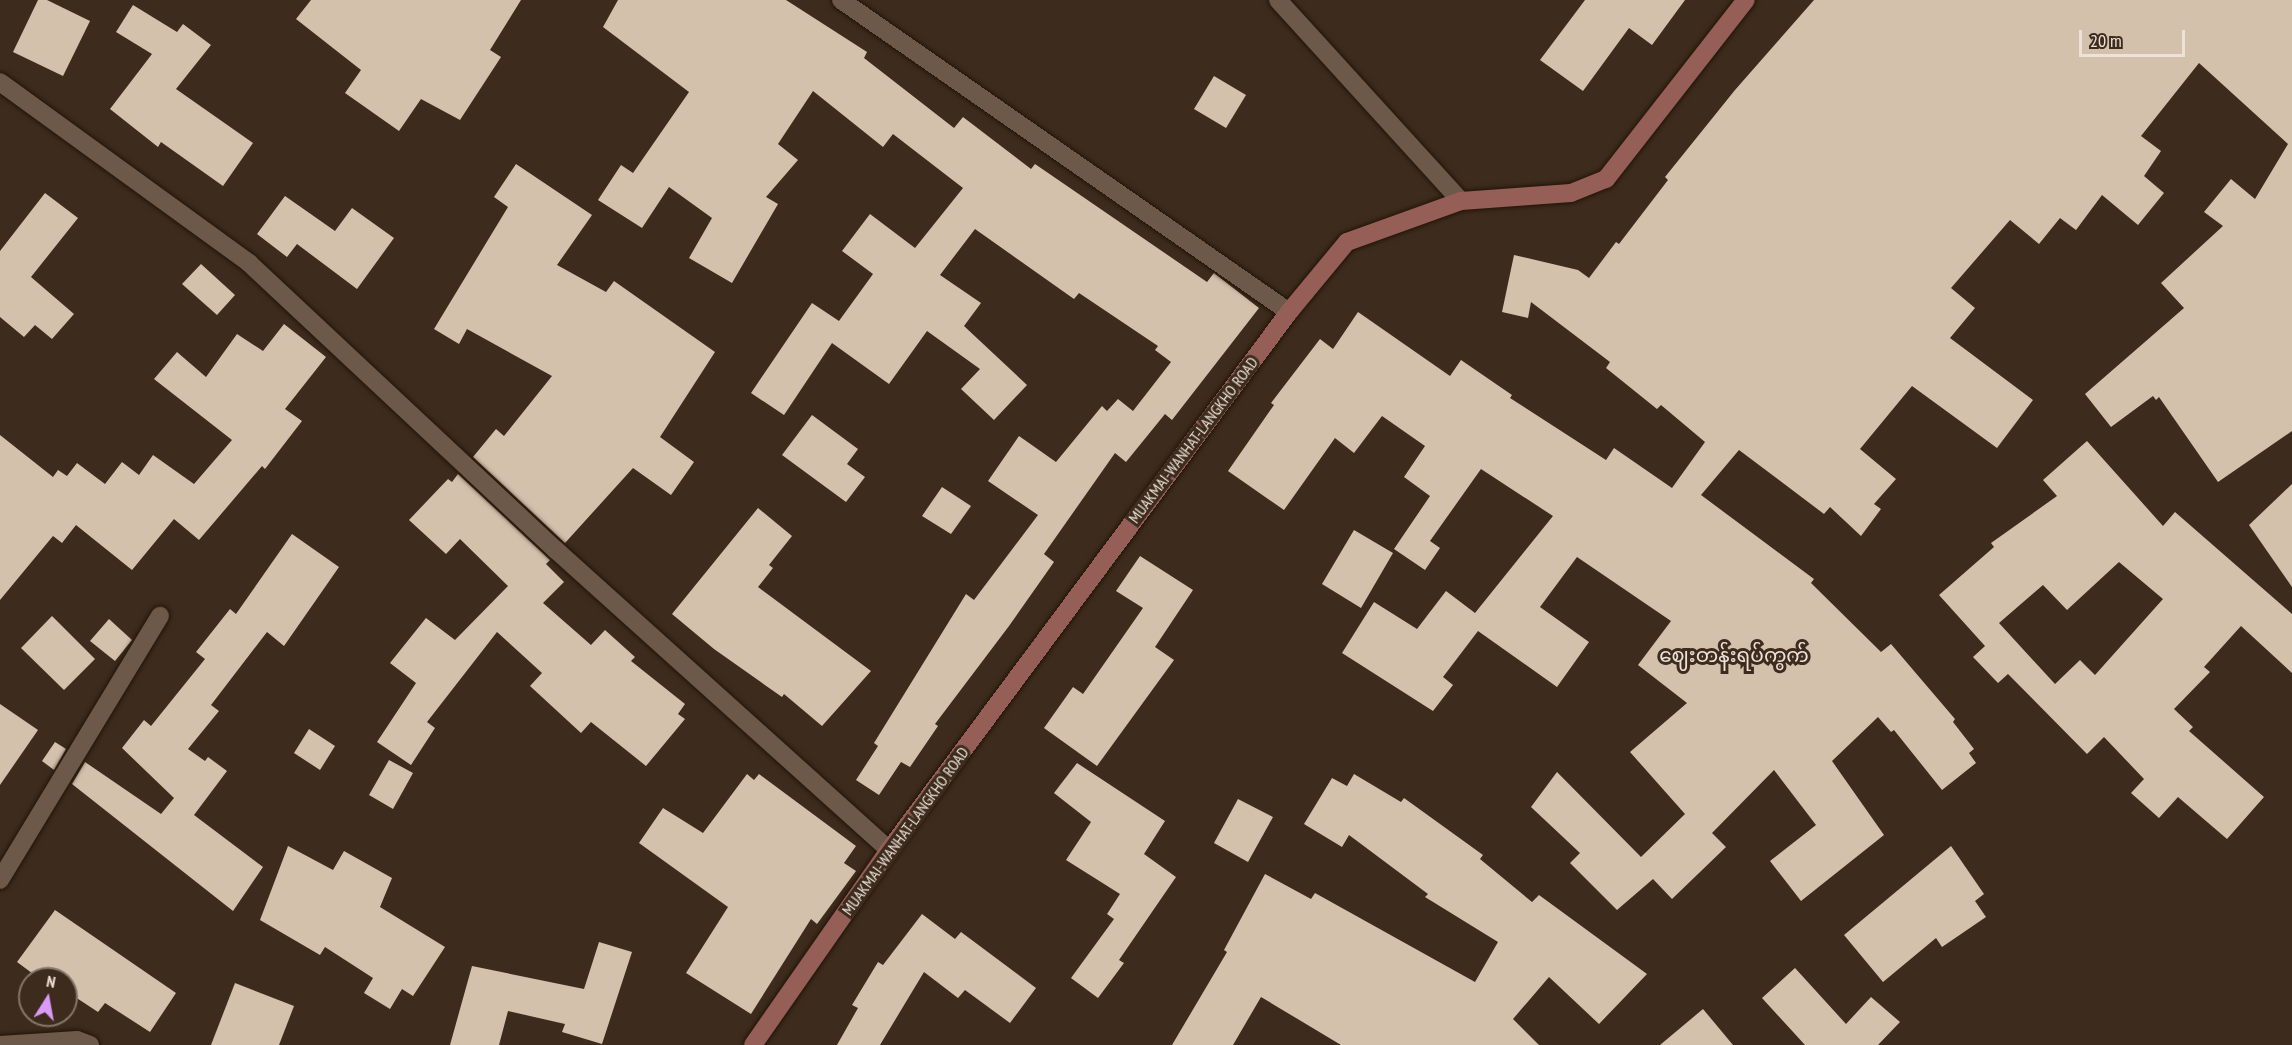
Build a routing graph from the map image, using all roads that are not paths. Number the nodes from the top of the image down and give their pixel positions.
1 (841, 0) edge
2 (1278, 0) edge
3 (1746, 0) edge
4 (0, 82) edge
5 (1461, 201) junction
6 (1288, 312) junction
7 (160, 616) dead end
8 (889, 850) junction
9 (0, 880) edge
10 (0, 1045) edge
11 (90, 1045) edge
12 (753, 1045) edge

1 - 6 street
2 - 5 street
3 - 5 main road, MUAKMAI-WANHAT-LANGKHO ROAD
4 - 8 street
5 - 6 main road, MUAKMAI-WANHAT-LANGKHO ROAD
6 - 8 main road, MUAKMAI-WANHAT-LANGKHO ROAD
7 - 9 street
8 - 12 main road, MUAKMAI-WANHAT-LANGKHO ROAD
10 - 11 street

